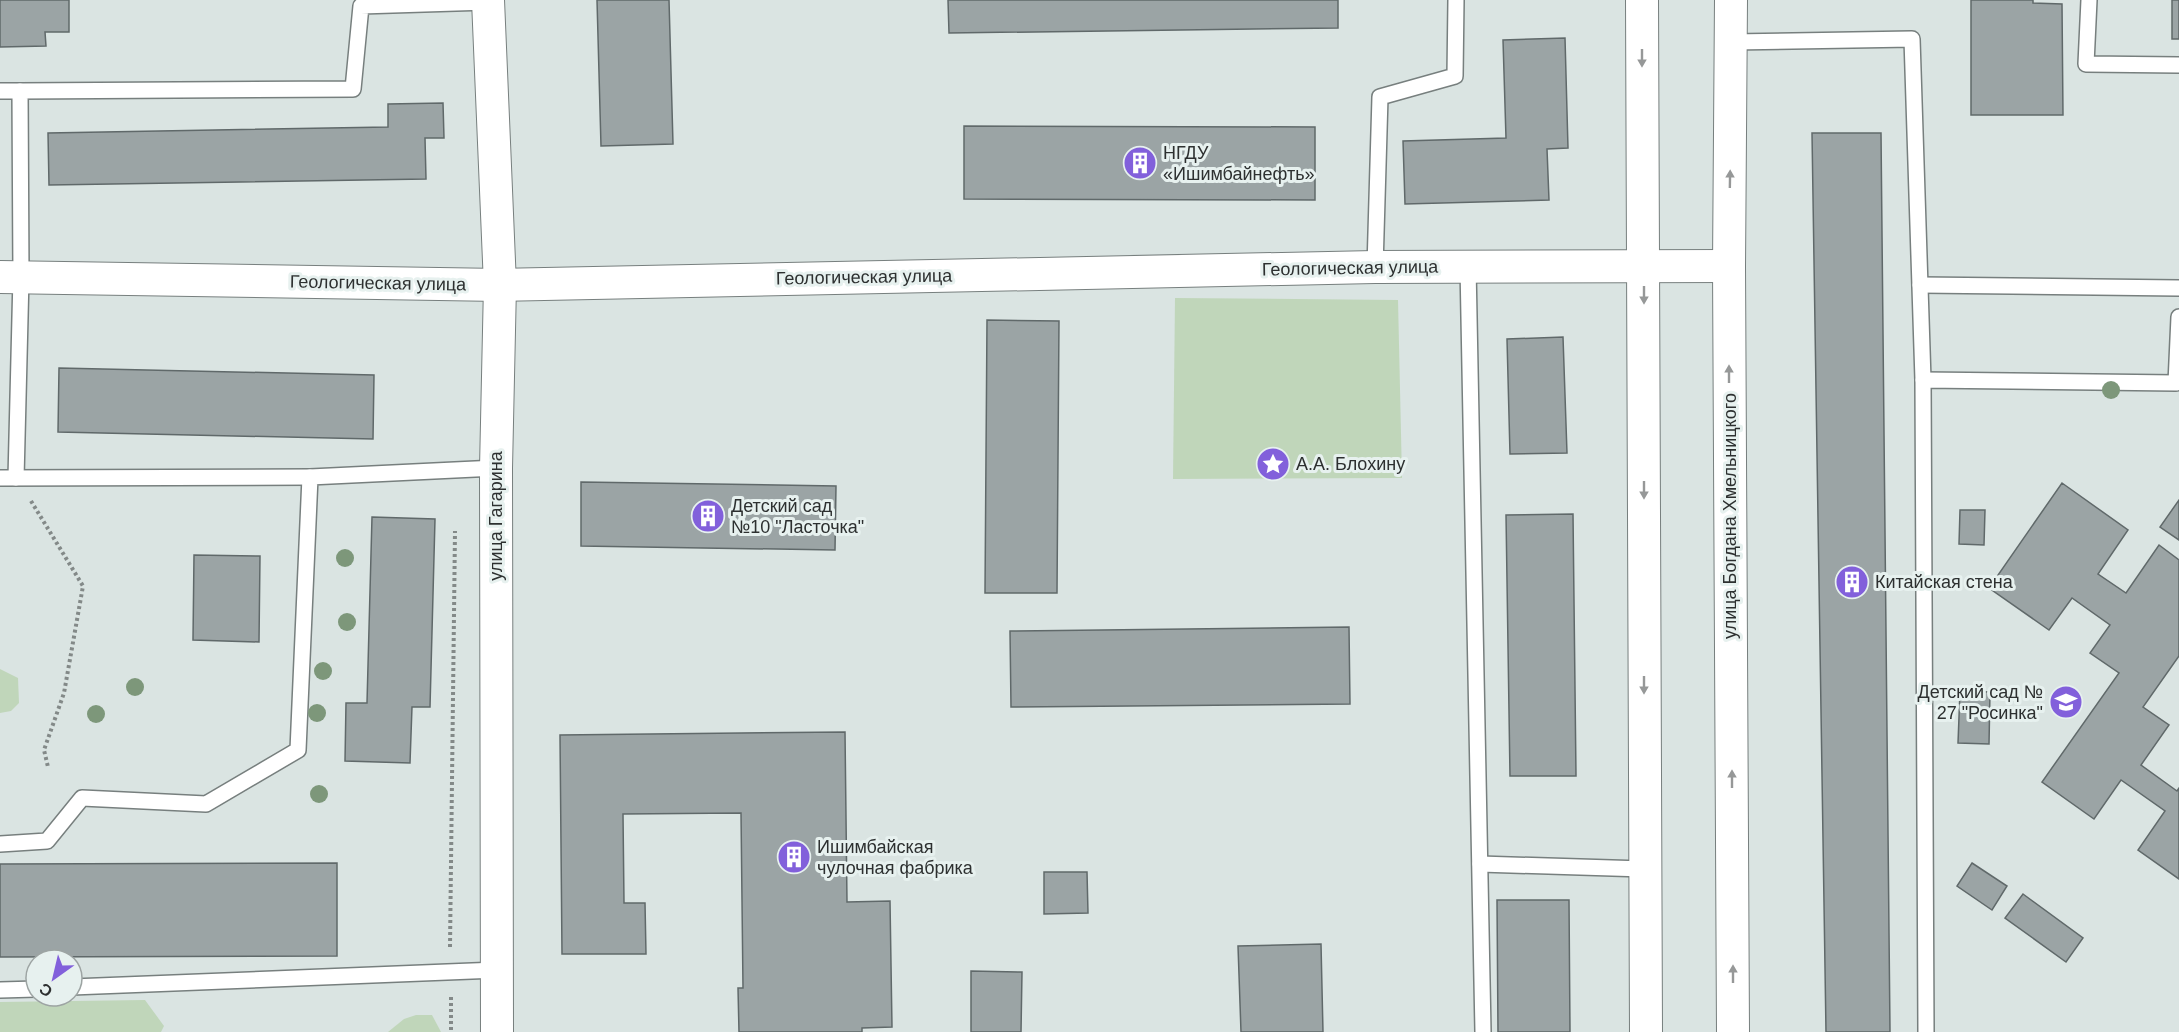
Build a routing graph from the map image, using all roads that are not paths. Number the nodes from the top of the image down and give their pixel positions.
1 (1456, 0) edge
2 (1642, 0) edge
3 (1731, 0) edge
4 (2089, 0) edge
5 (488, 1) edge
6 (1732, 42) junction
7 (2179, 65) edge
8 (0, 91) edge
9 (20, 91) junction
10 (1644, 265) junction
11 (1468, 266) junction
12 (1729, 266) junction
13 (1375, 267) junction
14 (11, 277) edge
15 (500, 285) junction
16 (1920, 285) junction
17 (2179, 288) edge
18 (2179, 316) edge
19 (1923, 380) junction
20 (496, 468) junction
21 (310, 477) junction
22 (0, 478) edge
23 (16, 478) junction
24 (0, 844) edge
25 (1480, 864) junction
26 (1644, 869) junction
27 (497, 970) junction
28 (84, 987) edge
29 (24, 989) edge
30 (0, 990) edge
31 (497, 1032) edge
32 (1483, 1032) edge
33 (1646, 1032) edge
34 (1733, 1032) edge
35 (1926, 1032) edge

1 - 13 lane
2 -> 10 street
3 - 6 street, улица Богдана Хмельницкого
4 - 7 lane
5 - 9 lane
5 - 15 street, улица Гагарина
12 -> 6 street, улица Богдана Хмельницкого
6 - 16 lane
8 - 9 lane
9 - 14 lane
10 - 11 street, Геологическая улица
10 - 12 street, Геологическая улица
10 -> 26 street
11 - 13 street, Геологическая улица
11 - 25 lane
34 -> 12 street, улица Богдана Хмельницкого
13 - 15 street, Геологическая улица
14 - 15 street, Геологическая улица
14 - 23 lane
15 - 20 street, улица Гагарина
16 - 17 lane
16 - 19 lane
18 - 19 lane
19 - 35 lane
20 - 21 lane
20 - 27 street, улица Гагарина
21 - 23 lane
21 - 24 lane
22 - 23 lane
25 - 26 lane
25 - 32 lane
26 - 33 street
27 - 28 lane
27 - 31 street, улица Гагарина
29 - 30 lane

